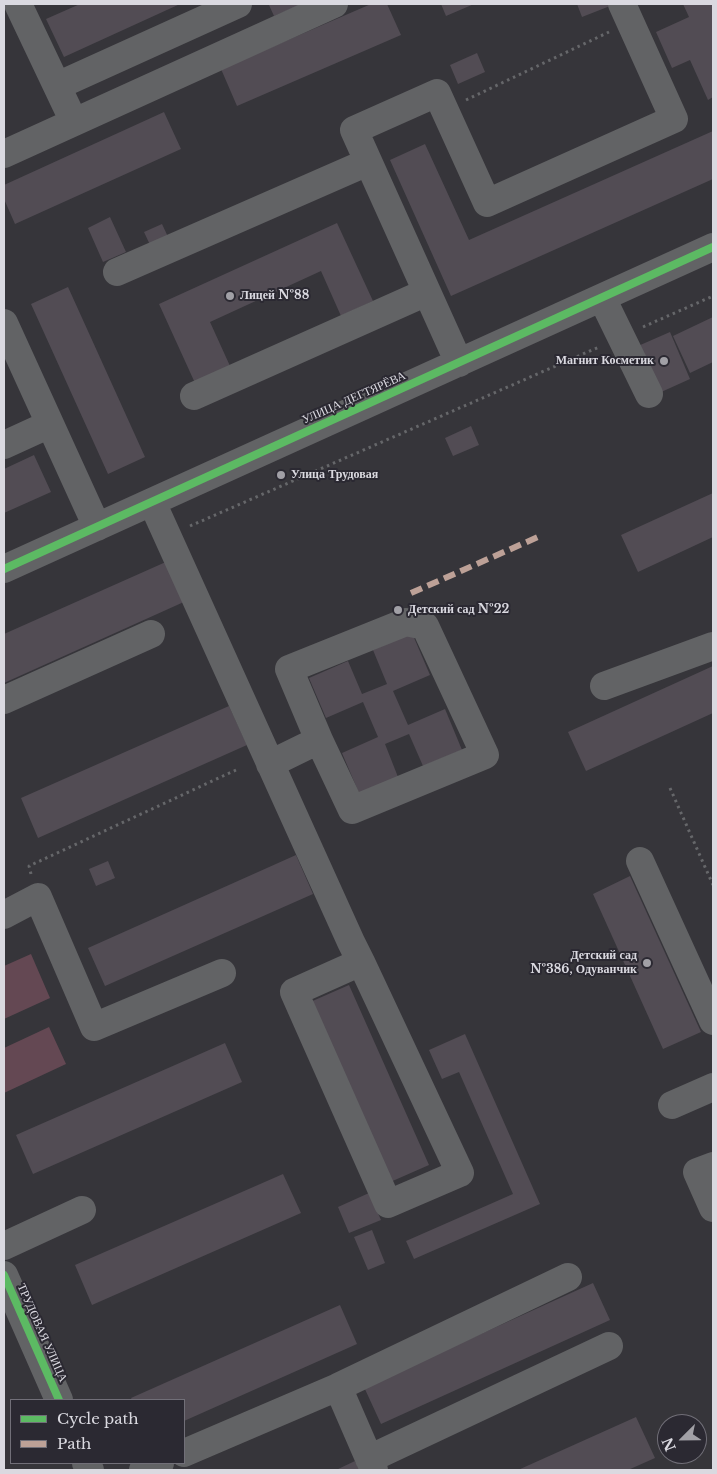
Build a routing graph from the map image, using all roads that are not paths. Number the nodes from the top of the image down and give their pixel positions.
1 (18, 4) edge
2 (238, 4) edge
3 (317, 7) edge
4 (626, 13) edge
5 (57, 86) junction
6 (74, 122) junction
7 (4, 154) edge
8 (368, 162) junction
9 (713, 247) edge
10 (117, 272) dead end
11 (427, 292) junction
12 (602, 298) junction
13 (4, 323) edge
14 (459, 363) junction
15 (649, 394) dead end
16 (194, 396) dead end
17 (50, 424) junction
18 (4, 445) edge
19 (152, 502) junction
20 (97, 527) junction
21 (4, 569) edge
22 (151, 634) dead end
23 (713, 646) edge
24 (604, 686) dead end
25 (4, 700) edge
26 (319, 740) junction
27 (270, 764) junction
28 (640, 861) dead end
29 (4, 915) edge
30 (361, 962) junction
31 (222, 973) dead end
32 (713, 1021) edge
33 (713, 1087) edge
34 (672, 1105) dead end
35 (713, 1166) edge
36 (713, 1208) edge
37 (82, 1210) dead end
38 (4, 1246) edge
39 (4, 1275) edge
40 (568, 1277) dead end
41 (609, 1346) dead end
42 (338, 1387) junction
43 (59, 1399) edge
44 (185, 1453) edge
45 (158, 1464) edge
46 (372, 1465) edge
47 (143, 1470) edge

1 - 5 street
2 - 5 street
3 - 6 street
4 - 8 street
5 - 6 street
6 - 7 street
8 - 10 street
8 - 11 street
9 - 12 street, УЛИЦА ДЕГТЯРЁВА
11 - 14 street
11 - 16 street
12 - 14 street, УЛИЦА ДЕГТЯРЁВА
12 - 15 street
13 - 17 street
14 - 19 street, УЛИЦА ДЕГТЯРЁВА
17 - 18 street
17 - 20 street
19 - 20 street, УЛИЦА ДЕГТЯРЁВА
19 - 27 street
20 - 21 street, УЛИЦА ДЕГТЯРЁВА
22 - 25 street
23 - 24 street
26 - 26 street
26 - 27 street
27 - 30 street
28 - 32 street
29 - 31 street
30 - 30 street
33 - 34 street
35 - 36 street
37 - 38 street
39 - 43 street, ТРУДОВАЯ УЛИЦА
40 - 42 street
41 - 46 street
42 - 44 street
42 - 46 street
45 - 47 street

